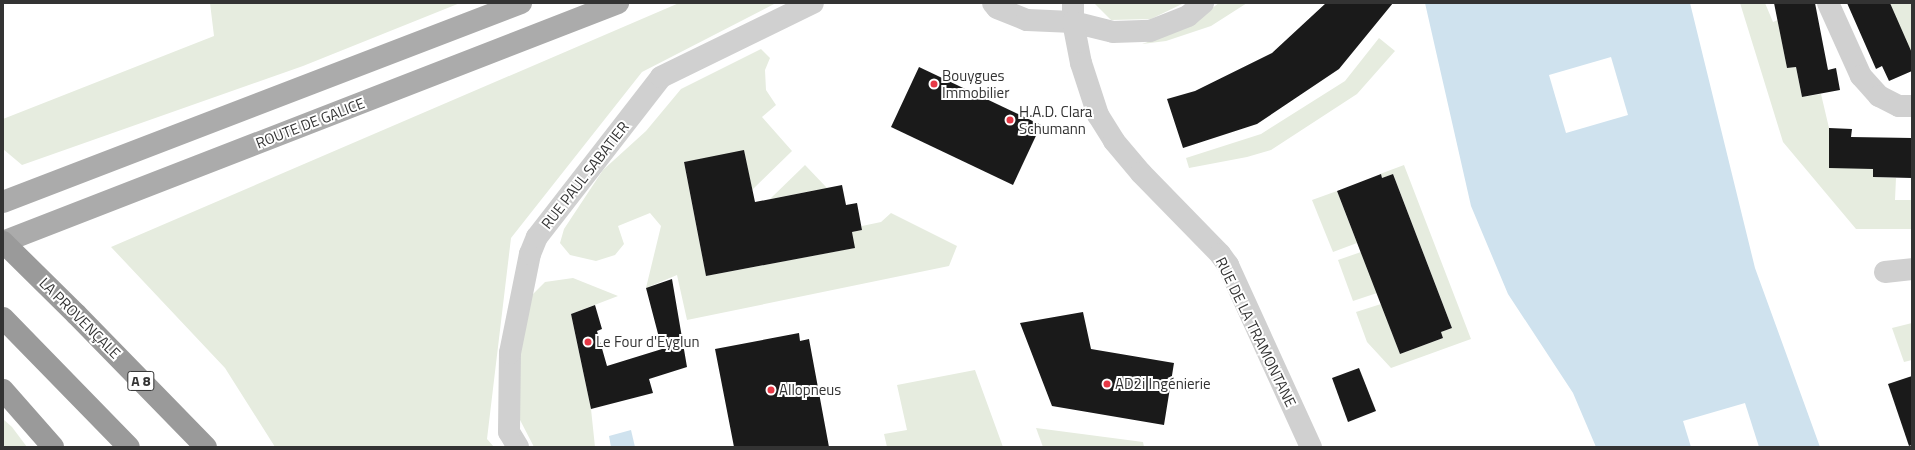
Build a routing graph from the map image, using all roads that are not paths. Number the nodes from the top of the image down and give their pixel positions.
1 (618, 3) edge
2 (813, 3) edge
3 (993, 3) edge
4 (1203, 3) edge
5 (1828, 3) edge
6 (518, 4) edge
7 (1073, 13) edge
8 (1912, 106) edge
9 (3, 202) edge
10 (3, 242) edge
11 (1912, 269) edge
12 (1885, 272) dead end
13 (3, 318) edge
14 (3, 390) edge
15 (53, 447) edge
16 (129, 447) edge
17 (206, 447) edge
18 (518, 447) edge
19 (1311, 447) edge

1 - 10 main road, ROUTE DE GALICE
2 - 18 street, RUE PAUL SABATIER
3 - 7 street
4 - 7 street
5 - 8 street
6 - 9 main road
7 - 19 street, RUE DE LA TRAMONTANE
10 - 17 highway, LA PROVENÇALE / A 8, bridge
11 - 12 street
13 - 16 highway
14 - 15 highway

